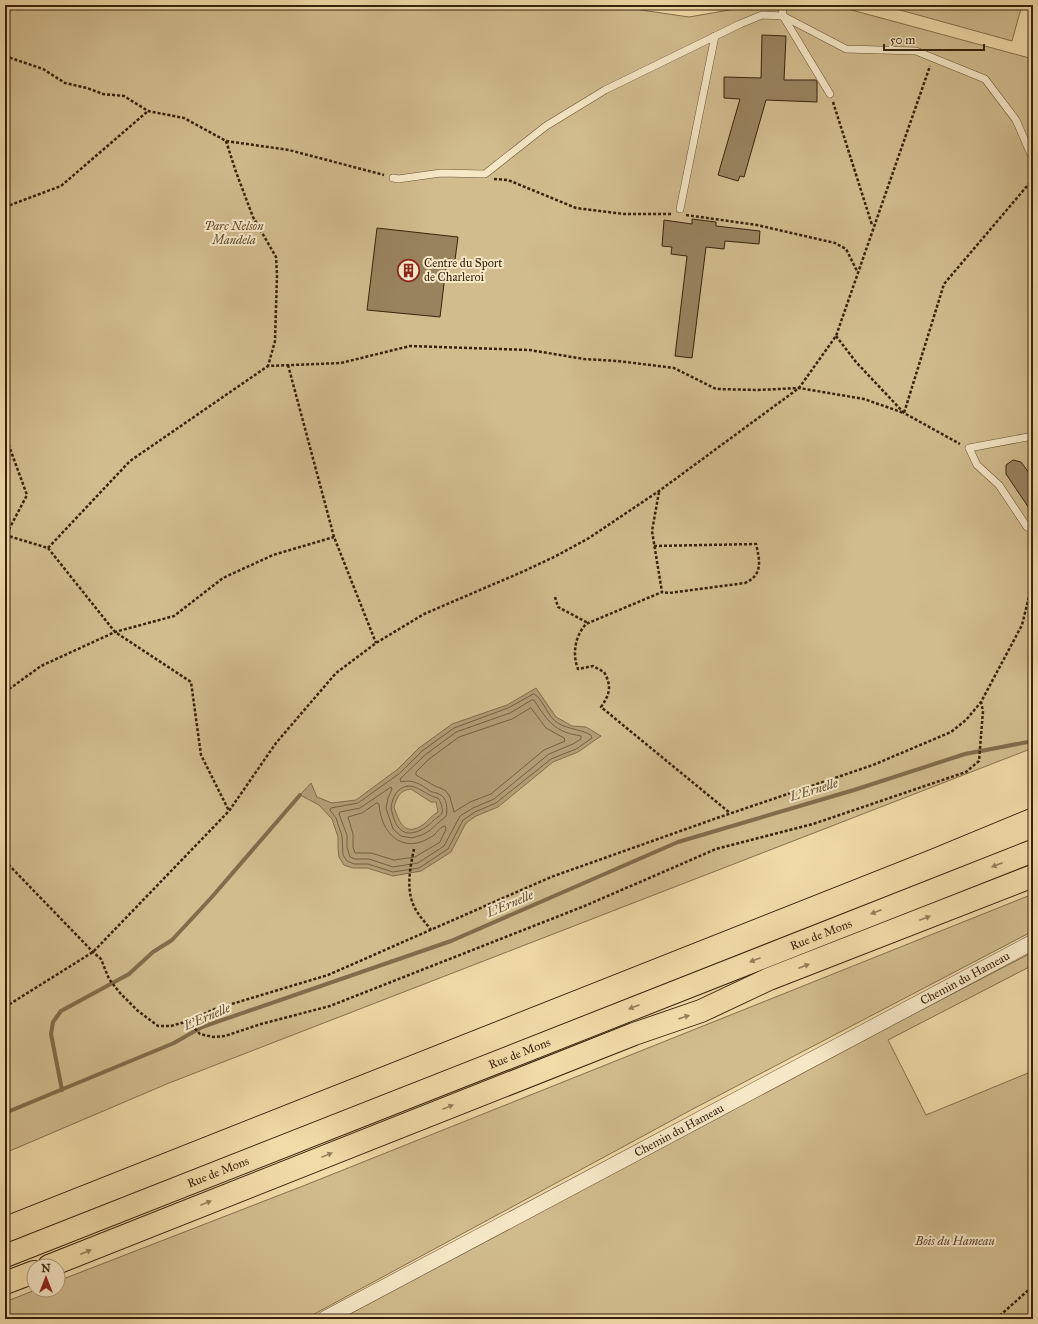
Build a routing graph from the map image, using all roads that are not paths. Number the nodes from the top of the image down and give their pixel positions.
1 (782, 5) edge
2 (783, 16) junction
3 (715, 36) junction
4 (830, 94) road end
5 (1033, 159) edge
6 (394, 178) road end
7 (680, 212) road end
8 (1033, 436) edge
9 (1027, 527) road end
10 (1033, 851) edge
11 (1033, 876) edge
12 (1033, 942) edge
13 (5, 1256) edge
14 (66, 1259) edge
15 (26, 1275) edge
16 (5, 1283) edge
17 (324, 1319) edge

1 - 2 lane
2 - 3 lane
2 - 4 lane
2 - 5 lane
3 - 6 lane
3 - 7 lane
8 - 9 lane
10 -> 13 highway, Rue de Mons
14 -> 11 highway, Rue de Mons
12 - 17 street, Chemin du Hameau
15 - 16 highway

